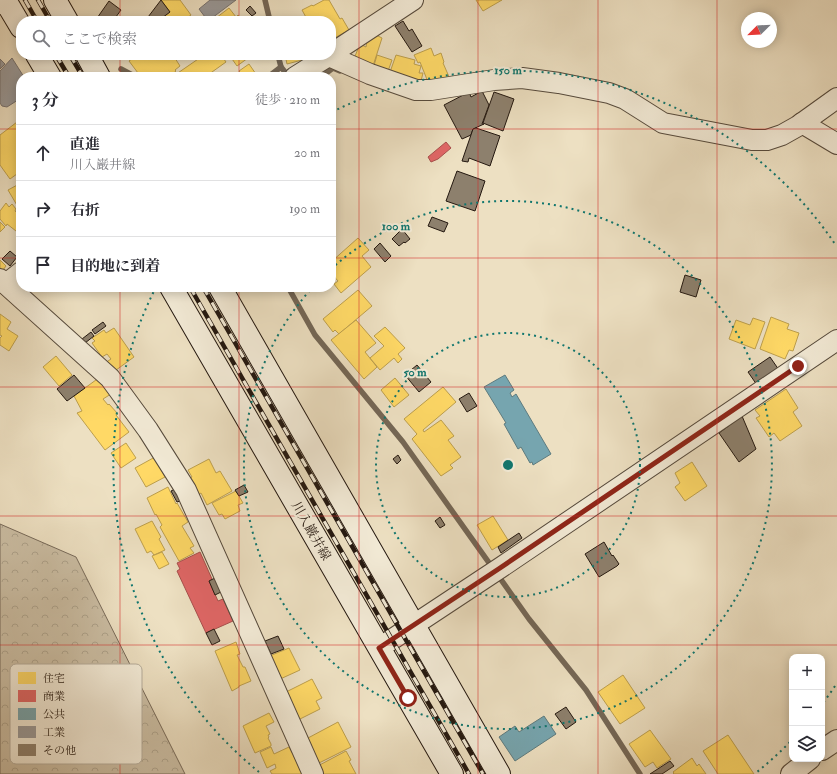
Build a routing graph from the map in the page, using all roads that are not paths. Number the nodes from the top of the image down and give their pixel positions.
1 (5, 0) edge
2 (55, 0) edge
3 (413, 0) edge
4 (64, 16) edge
5 (16, 19) edge
6 (336, 51) edge
7 (336, 58) edge
8 (40, 60) edge
9 (90, 60) edge
10 (322, 60) edge
11 (47, 72) edge
12 (96, 72) edge
13 (303, 72) edge
14 (837, 98) edge
15 (806, 126) junction
16 (837, 144) edge
17 (23, 292) edge
18 (174, 292) edge
19 (223, 292) edge
20 (837, 340) edge
21 (414, 626) junction
22 (379, 648) junction
23 (837, 740) edge
24 (825, 748) edge
25 (806, 762) edge
26 (313, 774) edge
27 (452, 774) edge
28 (499, 774) edge
29 (791, 774) edge

1 - 5 main road
2 - 4 main road
3 - 6 street
7 - 15 street
8 - 11 main road
9 - 12 main road
10 - 13 street
14 - 15 street
15 - 16 street
17 - 26 street
18 - 22 main road, 川入巌井線
19 - 21 main road
20 - 21 street
21 - 22 street
21 - 28 main road
22 - 27 main road, 川入巌井線
23 - 24 street
25 - 29 street

